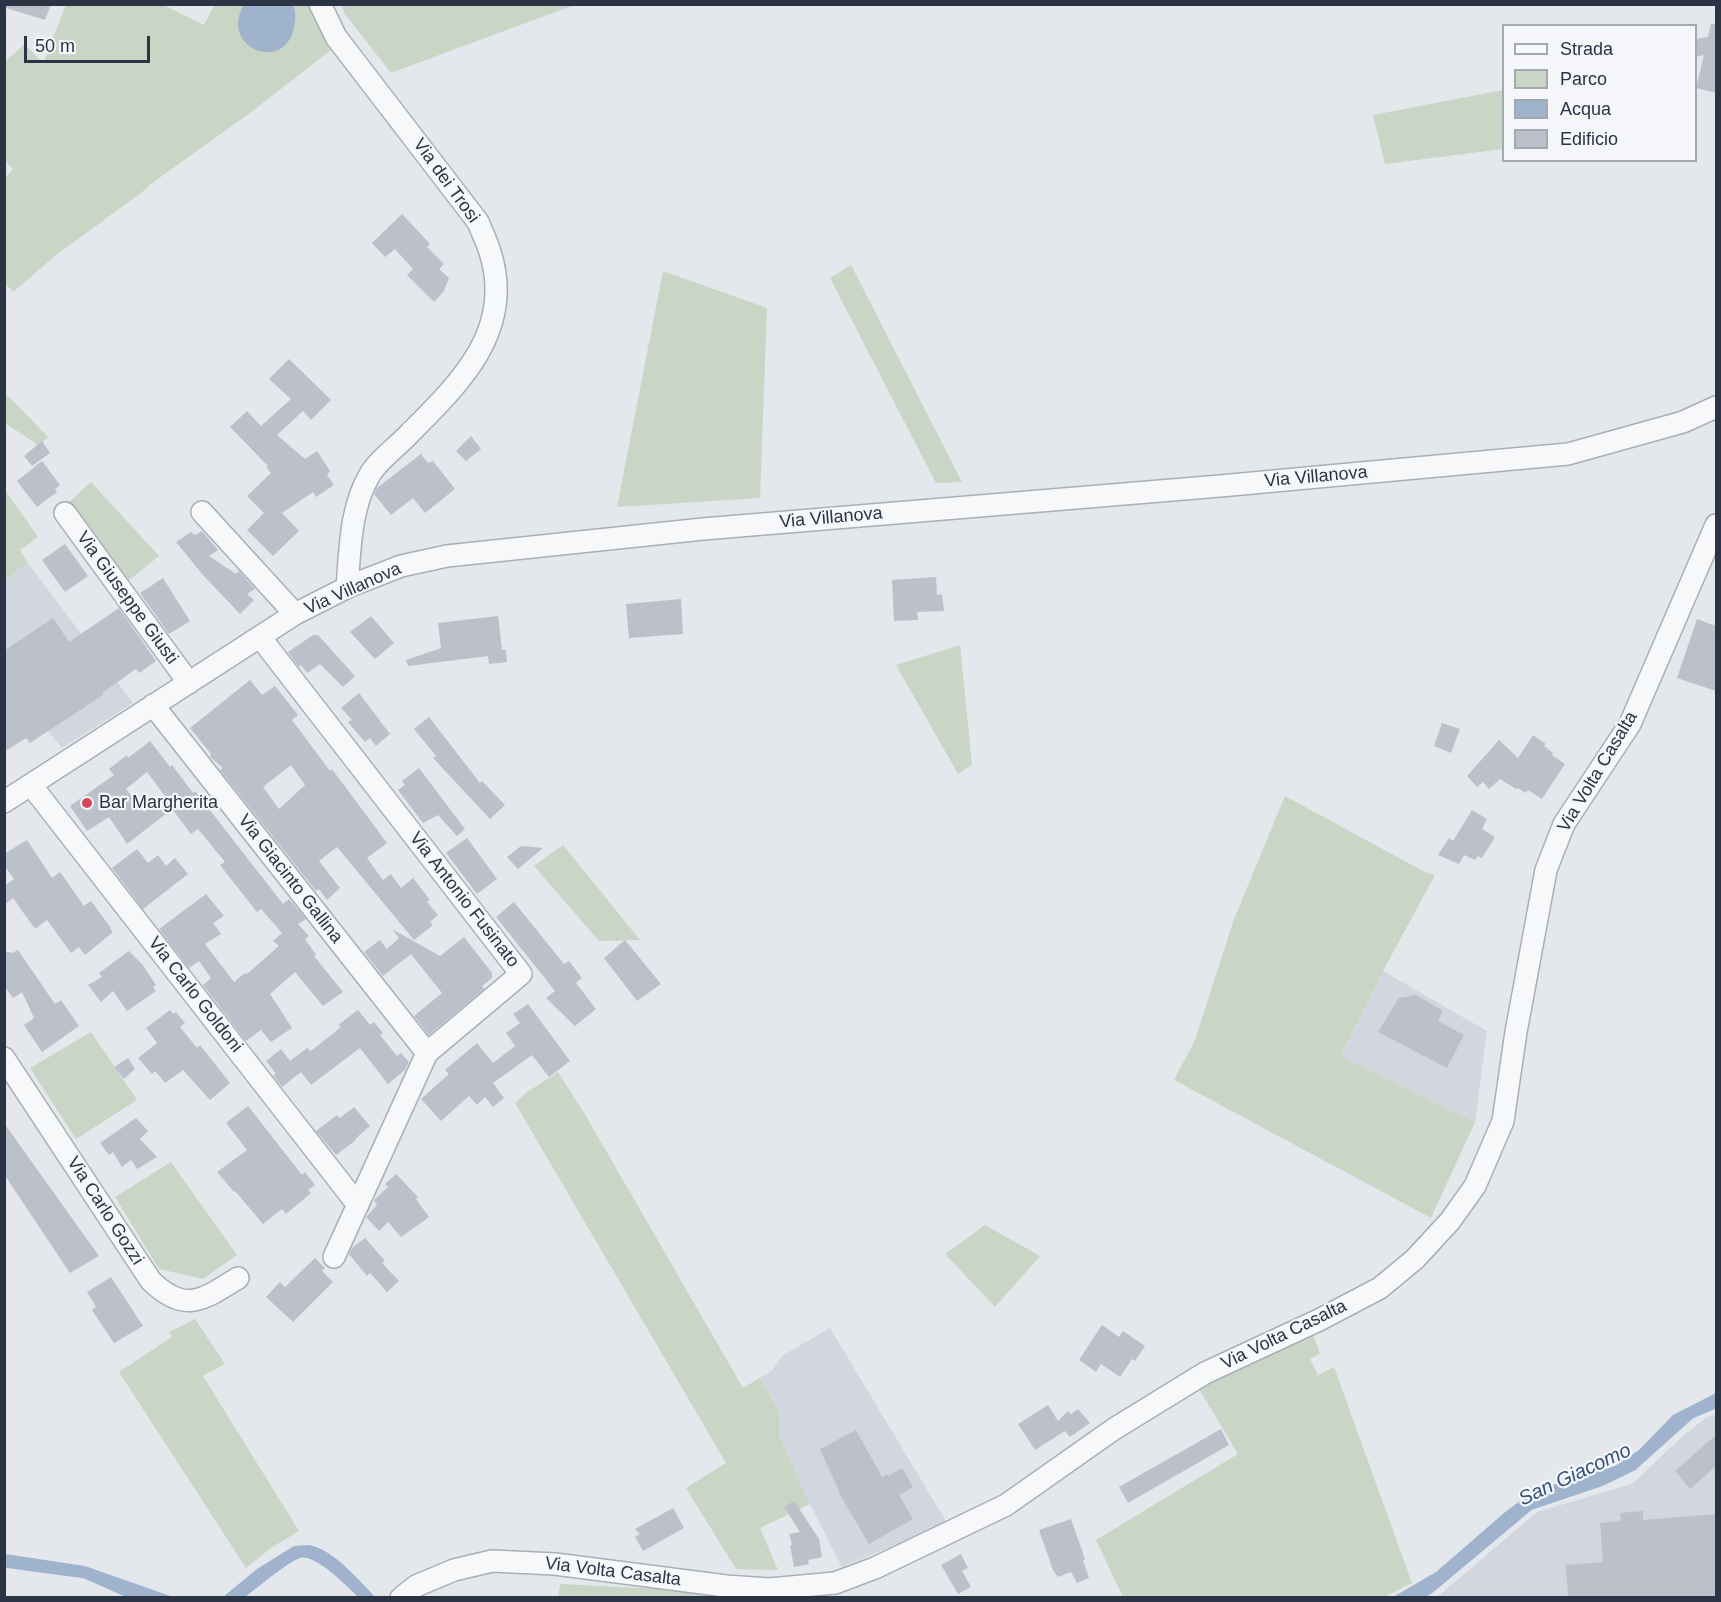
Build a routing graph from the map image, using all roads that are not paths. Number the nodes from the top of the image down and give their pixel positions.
1 (320, 4) edge
2 (1716, 407) edge
3 (202, 512) dead end
4 (65, 513) dead end
5 (1716, 525) edge
6 (347, 588) junction
7 (295, 614) junction
8 (260, 637) junction
9 (189, 683) junction
10 (153, 705) junction
11 (31, 785) junction
12 (4, 802) edge
13 (428, 1053) junction
14 (4, 1058) edge
15 (358, 1205) junction
16 (334, 1257) dead end
17 (238, 1278) dead end
18 (401, 1598) edge

1 - 6 street, Via dei Trosi
2 - 6 street, Via Villanova
3 - 7 street
4 - 9 street, Via Giuseppe Giusti
5 - 18 street, Via Volta Casalta
6 - 7 street, Via Villanova
7 - 8 street, Via Villanova
8 - 9 street, Via Villanova
8 - 13 street, Via Antonio Fusinato
9 - 10 street, Via Villanova
10 - 11 street, Via Villanova
10 - 13 street, Via Giacinto Gallina
11 - 12 street, Via Villanova
11 - 15 street, Via Carlo Goldoni
13 - 15 street, Via Antonio Fusinato
14 - 17 street, Via Carlo Gozzi
15 - 16 street, Via Antonio Fusinato

